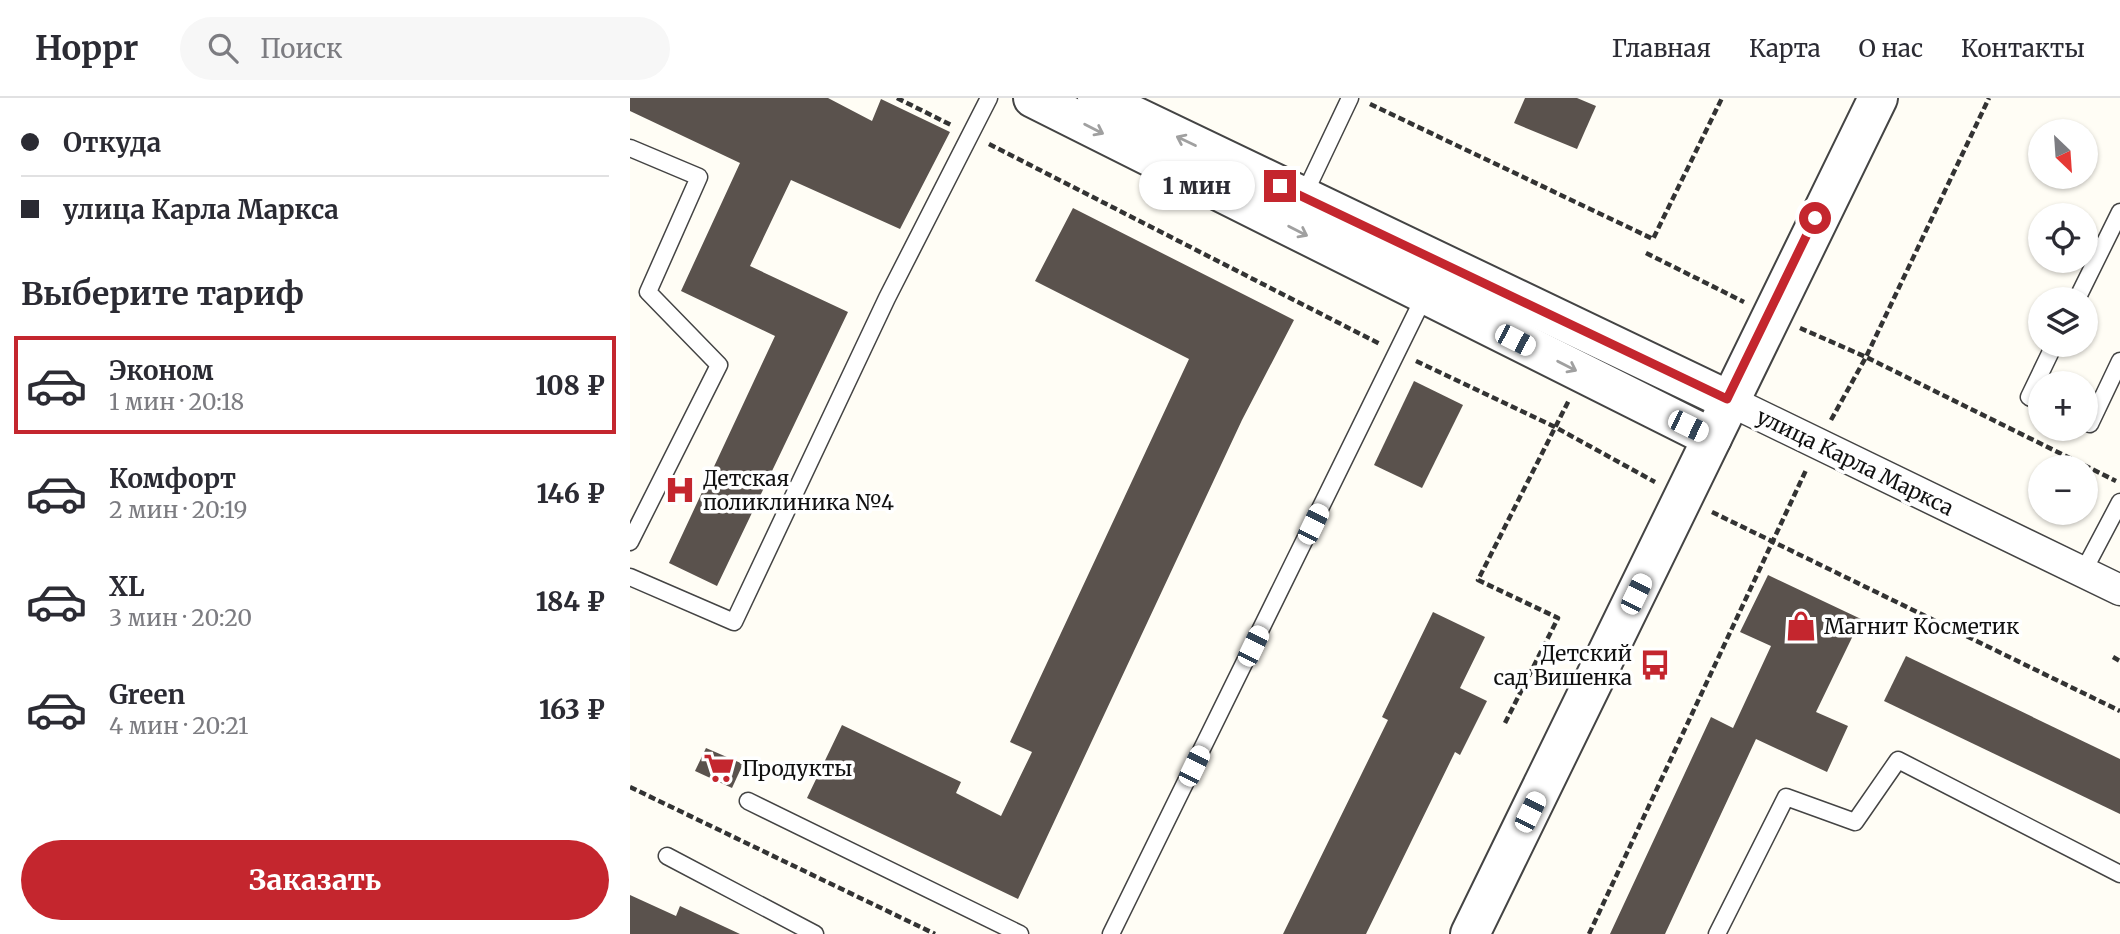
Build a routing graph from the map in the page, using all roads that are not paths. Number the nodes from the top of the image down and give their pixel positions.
1 (989, 98) edge
2 (1033, 98) edge
3 (1097, 98) edge
4 (1350, 98) edge
5 (1876, 98) edge
6 (630, 148) edge
7 (1303, 197) junction
8 (2120, 212) edge
9 (2083, 287) edge
10 (1426, 295) junction
11 (2120, 361) edge
12 (1729, 400) junction
13 (2098, 407) edge
14 (1710, 438) junction
15 (2120, 502) edge
16 (630, 542) edge
17 (2083, 572) junction
18 (630, 577) edge
19 (2120, 590) edge
20 (748, 801) dead end
21 (667, 856) dead end
22 (2120, 874) edge
23 (815, 934) edge
24 (1020, 934) edge
25 (1111, 934) edge
26 (1469, 934) edge
27 (1717, 934) edge

1 - 18 lane
2 -> 10 street
7 -> 3 street, улица Карла Маркса
4 - 7 lane
5 - 12 street
6 - 16 lane
7 - 12 street, улица Карла Маркса
8 - 9 lane
10 -> 14 street
10 - 25 lane
11 - 13 lane
12 - 14 street
12 - 17 street, улица Карла Маркса
14 - 26 street
15 - 17 lane
17 - 19 street, улица Карла Маркса
20 - 24 lane
21 - 23 lane
22 - 27 lane

